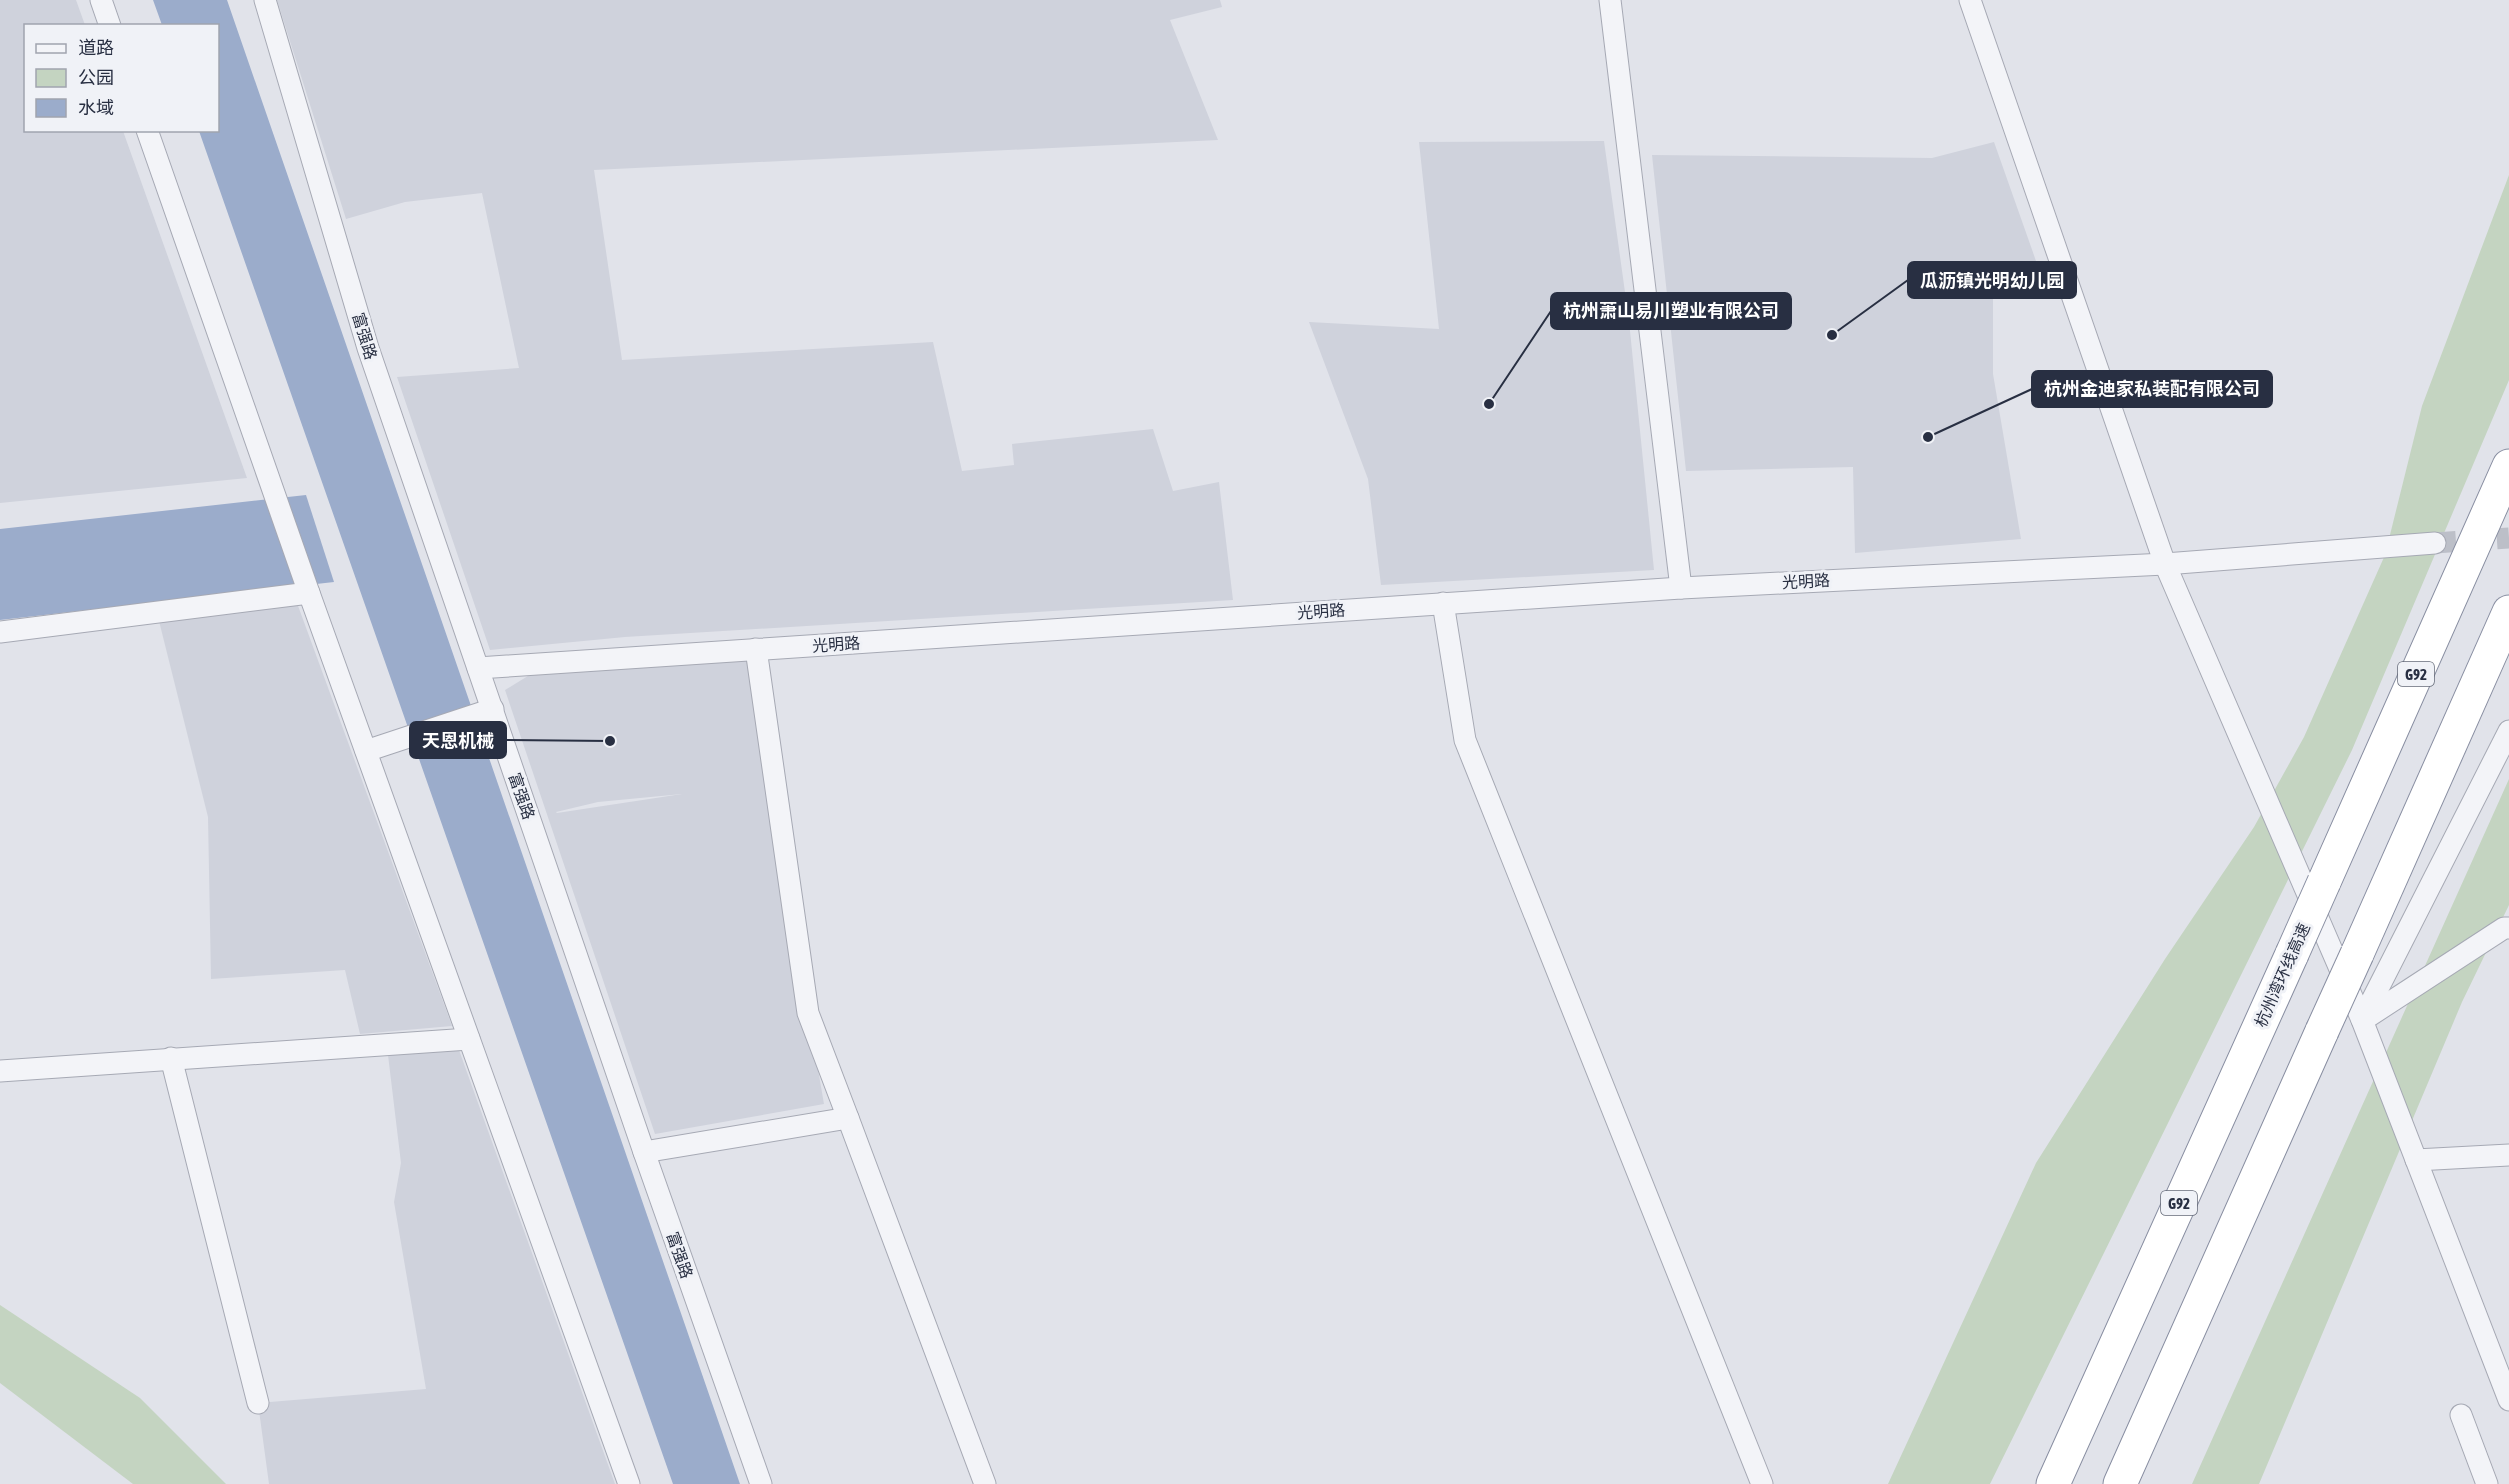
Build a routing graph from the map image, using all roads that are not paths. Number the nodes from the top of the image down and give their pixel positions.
1 (100, 0) edge
2 (265, 0) edge
3 (1610, 0) edge
4 (1970, 0) edge
5 (109, 24) edge
6 (148, 132) edge
7 (2509, 466) edge
8 (2435, 543) tunnel mouth
9 (2165, 564) junction
10 (1681, 588) junction
11 (308, 591) junction
12 (1443, 603) junction
13 (2509, 612) edge
14 (0, 632) edge
15 (756, 649) junction
16 (478, 668) junction
17 (487, 711) junction
18 (2509, 731) edge
19 (366, 751) junction
20 (2509, 928) edge
21 (2362, 1020) junction
22 (469, 1038) junction
23 (171, 1058) junction
24 (0, 1071) edge
25 (848, 1118) junction
26 (644, 1152) junction
27 (2509, 1155) edge
28 (2416, 1160) junction
29 (2509, 1400) edge
30 (258, 1403) dead end
31 (2461, 1415) dead end
32 (2067, 1452) junction
33 (629, 1484) edge
34 (760, 1484) edge
35 (985, 1484) edge
36 (1762, 1484) edge
37 (2048, 1484) edge
38 (2053, 1484) edge
39 (2120, 1484) edge
40 (2487, 1484) edge

1 - 5 street
2 - 16 street, 富强路
3 - 10 street
4 - 9 street
6 - 11 street
7 - 32 highway, 杭州湾环线高速 / G92, bridge
8 - 9 street, 光明路
9 - 10 street, 光明路
9 - 21 street
10 - 12 street, 光明路
11 - 14 street
11 - 19 street
12 - 15 street, 光明路
12 - 36 street
13 - 39 highway, bridge
15 - 16 street, 光明路
15 - 25 street
16 - 17 street, 富强路
17 - 19 street
17 - 26 street, 富强路
18 - 21 street
19 - 22 street
20 - 21 street
21 - 28 street
22 - 23 street
22 - 33 street
23 - 24 street
23 - 30 street
25 - 26 street
25 - 35 street
26 - 34 street, 富强路
27 - 28 street
28 - 29 street
31 - 40 street
32 - 37 highway
32 - 38 highway, 杭州湾环线高速 / G92

